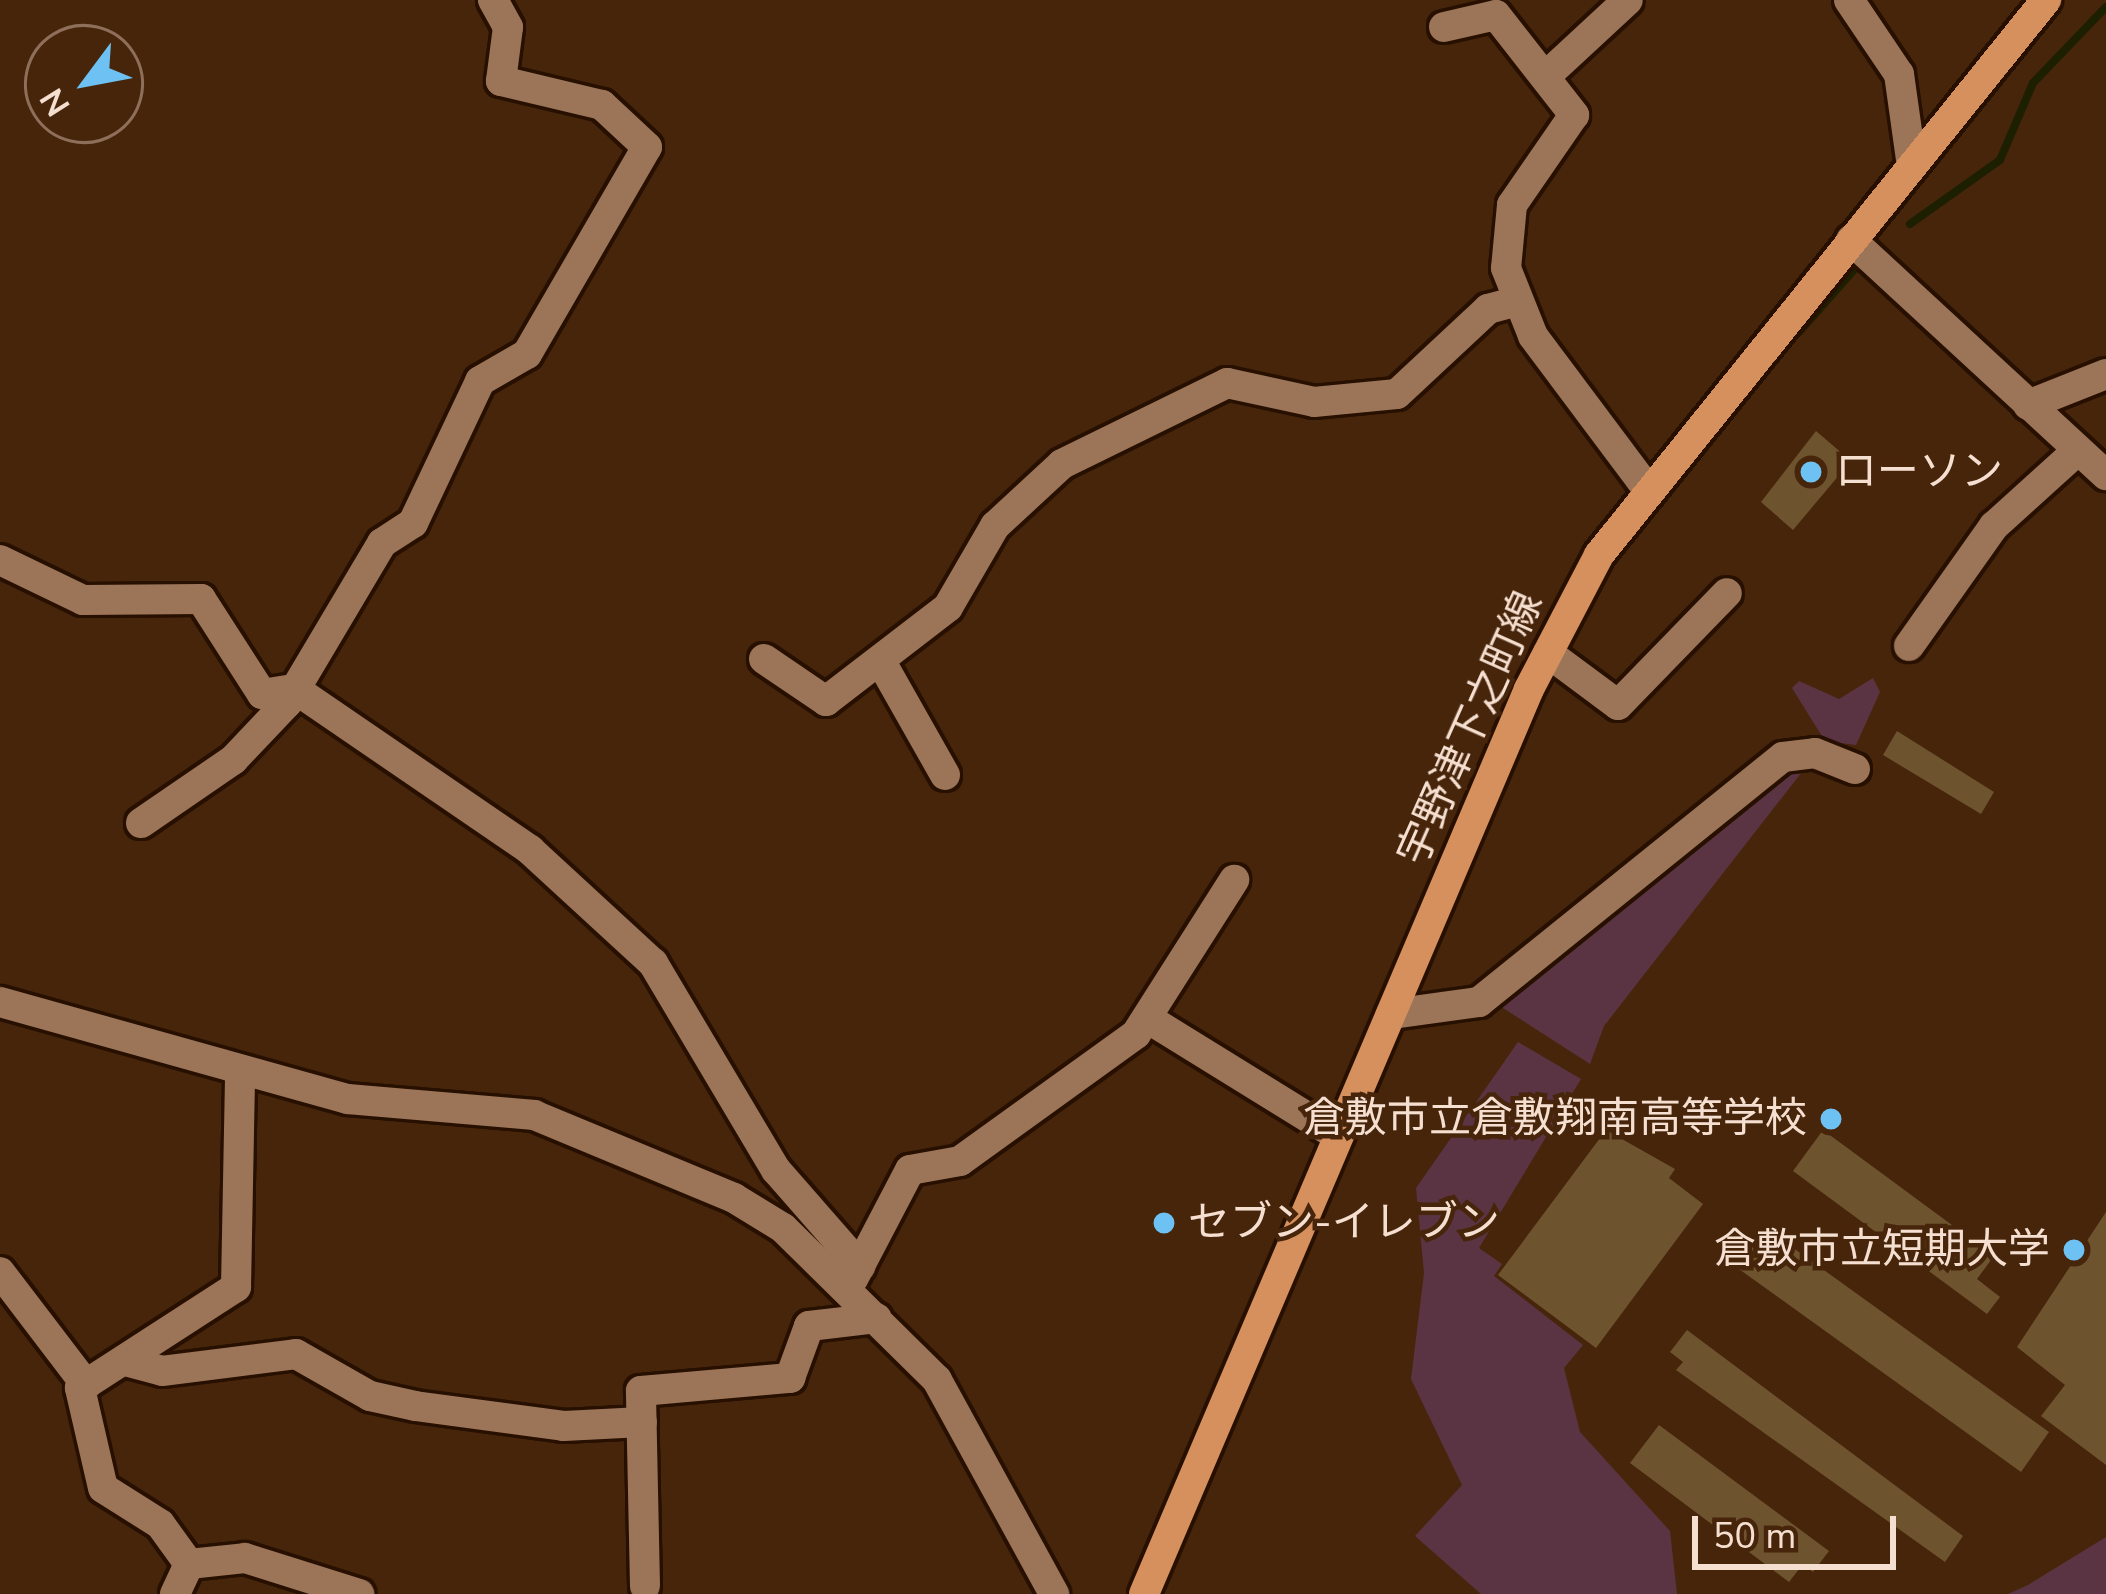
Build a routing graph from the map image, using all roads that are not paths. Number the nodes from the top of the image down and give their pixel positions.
1 (493, 0) edge
2 (1628, 0) edge
3 (1849, 0) edge
4 (2046, 0) edge
5 (1444, 27) dead end
6 (1547, 75) junction
7 (1912, 166) junction
8 (1851, 240) junction
9 (1514, 302) junction
10 (2106, 374) edge
11 (2028, 405) junction
12 (2076, 452) junction
13 (2106, 476) edge
14 (1648, 490) junction
15 (0, 560) edge
16 (1727, 593) dead end
17 (1909, 646) dead end
18 (1548, 653) junction
19 (764, 659) dead end
20 (880, 660) junction
21 (295, 689) junction
22 (1856, 769) dead end
23 (945, 776) dead end
24 (141, 823) dead end
25 (1234, 880) dead end
26 (0, 1002) edge
27 (1391, 1013) junction
28 (1147, 1018) junction
29 (240, 1074) junction
30 (1338, 1136) junction
31 (0, 1273) edge
32 (854, 1278) junction
33 (877, 1318) junction
34 (129, 1362) junction
35 (86, 1385) junction
36 (642, 1422) junction
37 (189, 1564) junction
38 (645, 1586) dead end
39 (175, 1594) edge
40 (358, 1594) edge
41 (1054, 1594) edge
42 (1144, 1594) edge

1 - 21 street
2 - 6 street
3 - 7 street
4 - 7 main road, 宇野津下之町線
5 - 6 street
6 - 9 street
7 - 8 main road, 宇野津下之町線
8 - 11 street
8 - 14 main road, 宇野津下之町線
9 - 14 street
9 - 20 street
10 - 11 street
11 - 12 street
12 - 13 street
12 - 17 street
14 - 18 main road, 宇野津下之町線
15 - 21 street
16 - 18 street
18 - 27 main road, 宇野津下之町線
19 - 20 street
20 - 23 street
21 - 24 street
21 - 32 street
22 - 27 street
25 - 28 street
26 - 29 street
27 - 30 main road, 宇野津下之町線
28 - 30 street
28 - 32 street
29 - 32 street
29 - 34 street
30 - 42 main road, 宇野津下之町線
31 - 35 street
32 - 33 street
33 - 36 street
33 - 41 street
34 - 35 street
34 - 36 street
35 - 37 street
36 - 38 street
37 - 39 street
37 - 40 street

